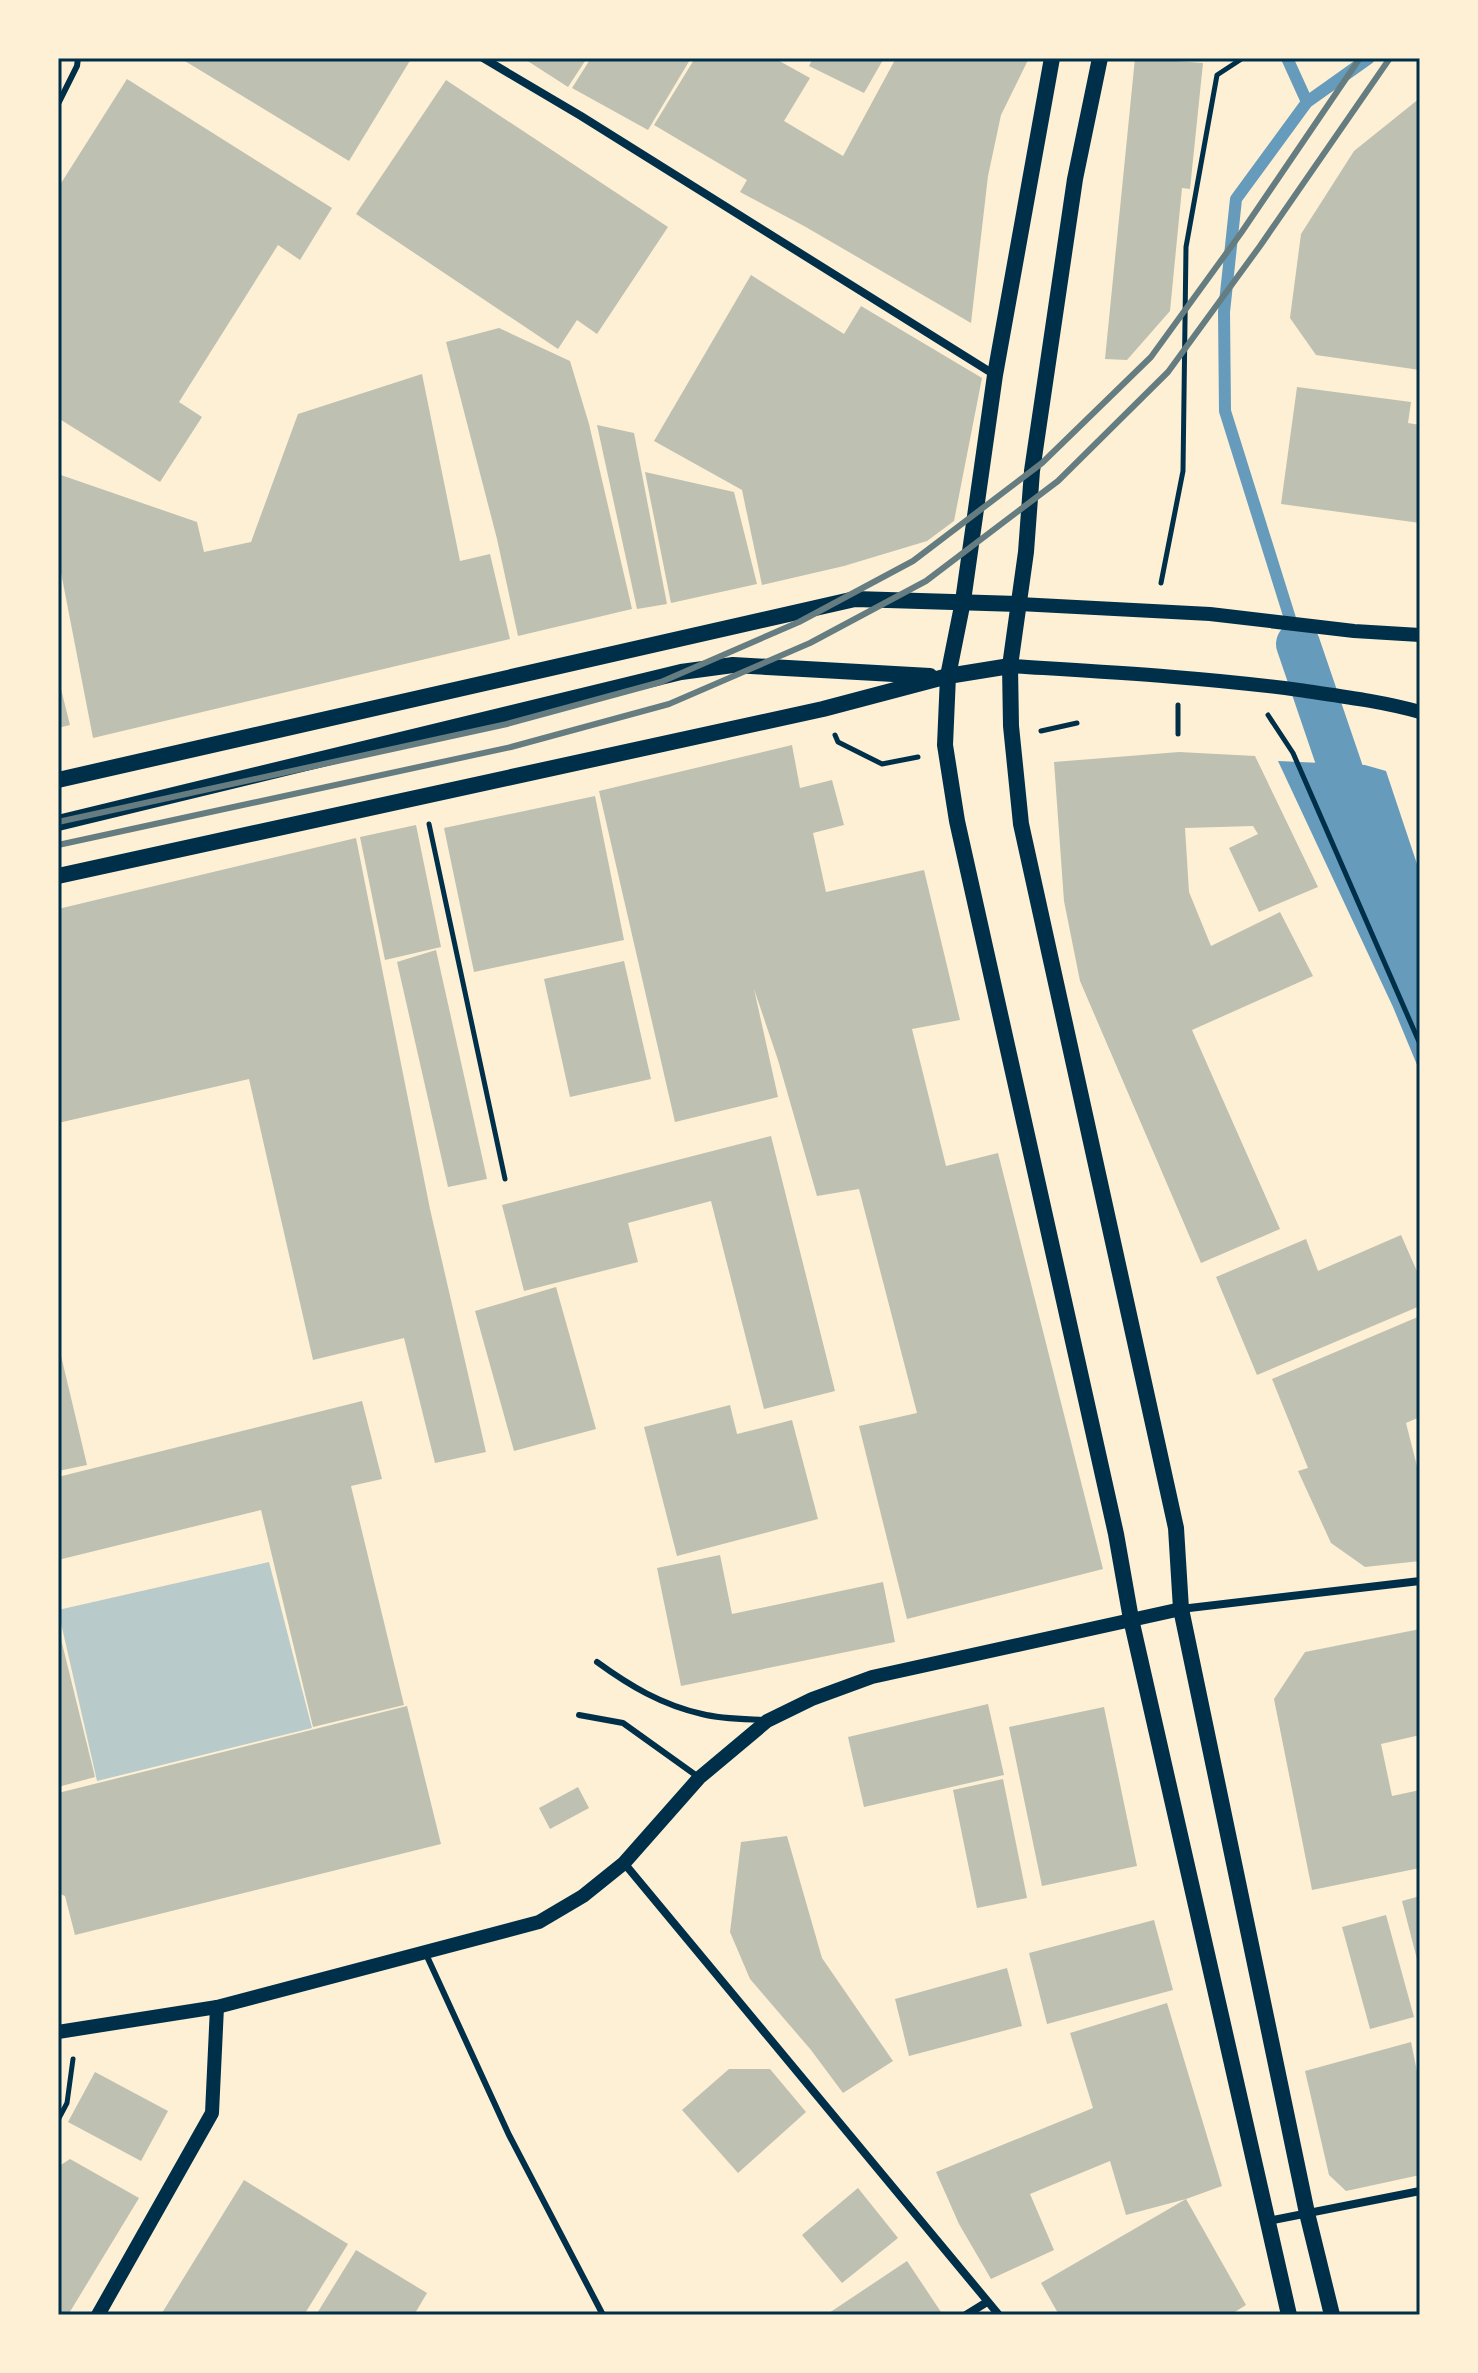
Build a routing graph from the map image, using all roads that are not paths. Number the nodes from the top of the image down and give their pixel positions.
1 (78, 58) edge
2 (483, 58) edge
3 (1052, 58) edge
4 (1100, 58) edge
5 (58, 104) edge
6 (995, 375) junction
7 (963, 601) junction
8 (1019, 604) junction
9 (1420, 635) edge
10 (1010, 666) junction
11 (948, 676) junction
12 (1417, 711) edge
13 (58, 780) edge
14 (58, 823) edge
15 (58, 876) edge
16 (1420, 1581) edge
17 (1181, 1609) junction
18 (1131, 1619) junction
19 (597, 1662) dead end
20 (579, 1715) dead end
21 (767, 1721) junction
22 (699, 1778) junction
23 (624, 1863) junction
24 (425, 1952) junction
25 (217, 2007) junction
26 (61, 2032) edge
27 (1420, 2191) edge
28 (1307, 2213) junction
29 (1266, 2221) junction
30 (987, 2302) junction
31 (98, 2315) edge
32 (603, 2315) edge
33 (966, 2315) edge
34 (999, 2315) edge
35 (1289, 2315) edge
36 (1332, 2315) edge

1 - 5 lane
2 - 6 street
3 - 6 main road
4 - 8 main road
6 - 7 main road
7 - 8 main road
7 - 11 main road
7 - 13 main road
8 - 9 street
8 - 10 main road
10 - 11 main road
10 - 12 street
10 - 17 main road
11 - 14 main road
11 - 15 main road
11 - 18 main road
16 - 17 street
17 - 18 street
17 - 28 main road
18 - 21 street
18 - 29 main road
19 - 21 lane
20 - 22 lane
21 - 22 street
22 - 23 street
23 - 24 street
23 - 30 street
24 - 25 street
24 - 32 lane
25 - 26 street
25 - 31 street
27 - 28 street
28 - 29 street
28 - 36 main road
29 - 35 main road
30 - 33 street
30 - 34 street

